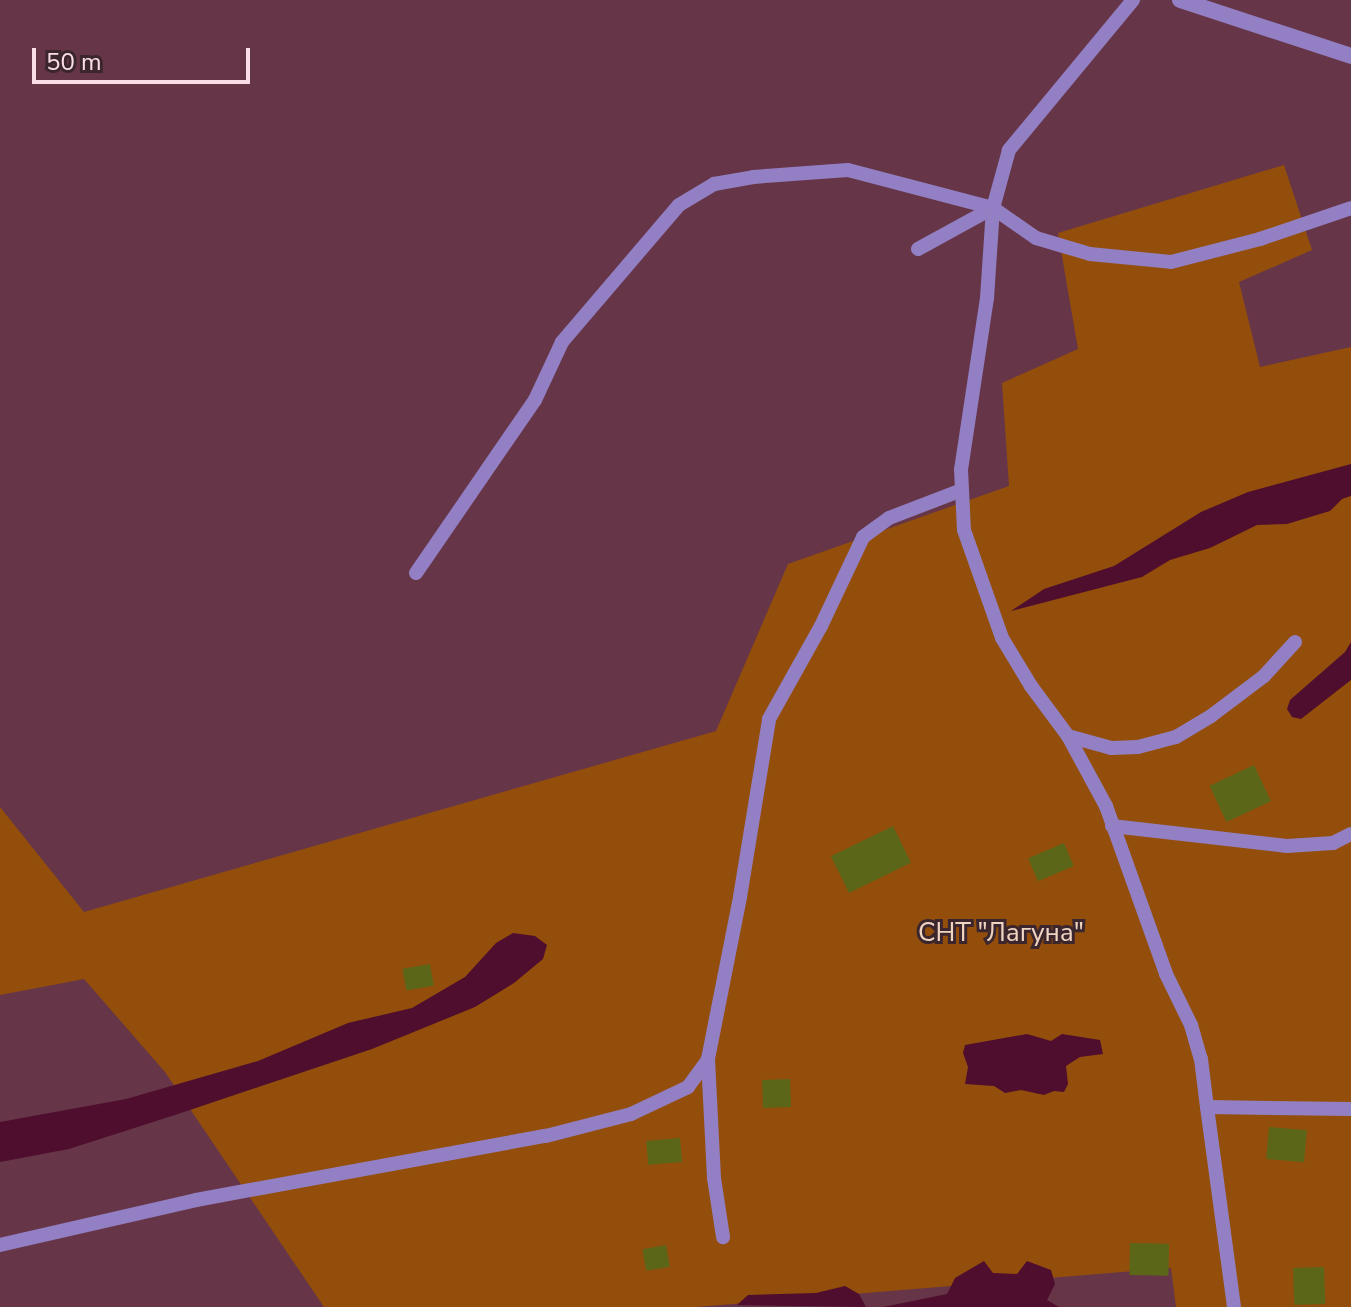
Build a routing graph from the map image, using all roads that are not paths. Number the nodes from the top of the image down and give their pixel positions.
1 (1133, 0) edge
2 (1180, 0) edge
3 (1351, 56) edge
4 (993, 208) junction
5 (1351, 208) edge
6 (918, 249) dead end
7 (962, 490) junction
8 (416, 573) dead end
9 (1295, 642) dead end
10 (1068, 736) junction
11 (1112, 826) junction
12 (1351, 834) edge
13 (708, 1059) junction
14 (1207, 1107) junction
15 (1351, 1109) edge
16 (723, 1237) dead end
17 (0, 1245) edge
18 (1234, 1307) edge

1 - 4 lane
2 - 3 street
4 - 5 lane
4 - 6 lane
4 - 7 lane
4 - 8 lane
7 - 10 lane
7 - 13 lane
9 - 10 lane
10 - 11 lane
11 - 12 lane
11 - 14 lane
13 - 16 lane
13 - 17 lane
14 - 15 lane
14 - 18 lane

